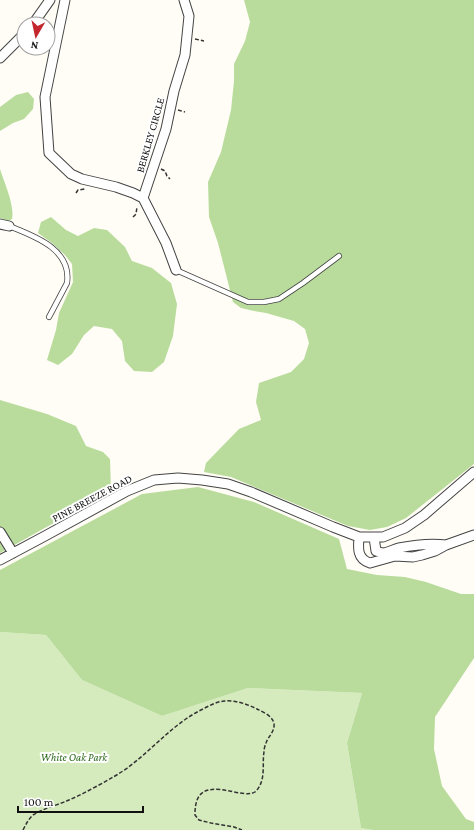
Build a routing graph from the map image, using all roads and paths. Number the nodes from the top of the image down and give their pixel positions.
1 (50, 0) edge
2 (65, 0) edge
3 (184, 0) edge
4 (38, 16) edge
5 (195, 39) dead end
6 (204, 41) dead end
7 (16, 42) edge
8 (0, 58) edge
9 (176, 109) dead end
10 (154, 112) dead end
11 (185, 112) dead end
12 (164, 118) dead end
13 (159, 169) dead end
14 (170, 179) dead end
15 (87, 186) dead end
16 (76, 193) dead end
17 (141, 202) junction
18 (133, 217) dead end
19 (5, 225) edge
20 (339, 256) dead end
21 (176, 270) joint
22 (48, 317) dead end
23 (474, 472) edge
24 (0, 532) edge
25 (474, 536) edge
26 (359, 537) junction
27 (374, 537) junction
28 (397, 552) junction
29 (14, 553) junction
30 (0, 560) edge
31 (23, 830) edge
32 (242, 830) edge

1 - 4 street
2 - 17 street
3 - 17 street, BERKLEY CIRCLE
5 - 6 path
7 - 8 street
9 - 11 path
10 - 12 path
13 - 14 path
15 - 16 path
17 - 18 path
17 - 21 street
19 - 22 lane
20 - 21 lane
23 - 27 street
24 - 29 street
25 - 28 street
26 - 27 street
26 - 28 street
26 - 29 street, PINE BREEZE ROAD
27 - 28 street
29 - 30 street, PINE BREEZE ROAD
31 - 32 path

